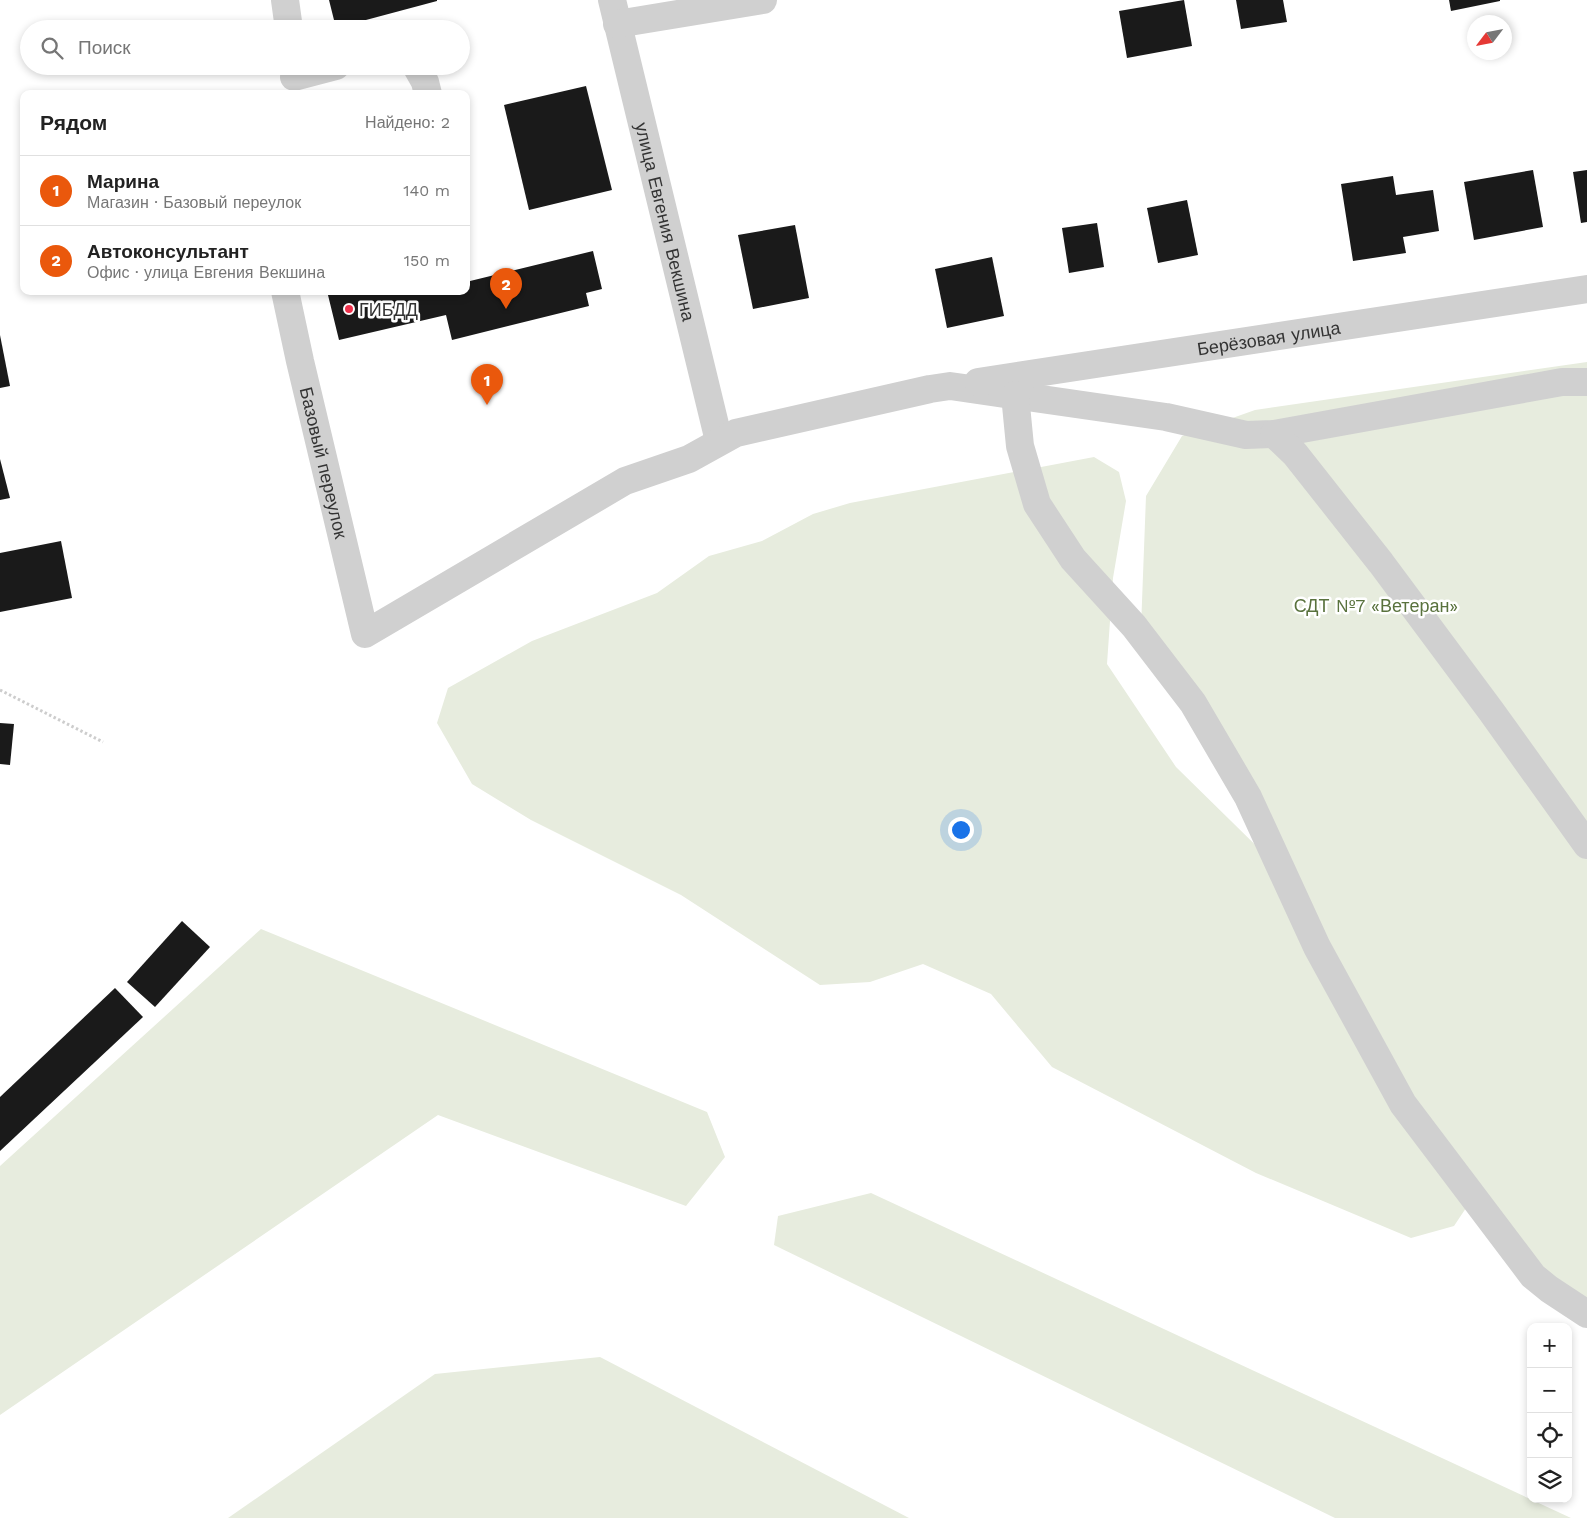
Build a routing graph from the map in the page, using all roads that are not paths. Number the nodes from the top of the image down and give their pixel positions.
1 (286, 0) edge
2 (763, 0) edge
3 (614, 12) edge
4 (288, 20) edge
5 (306, 75) edge
6 (421, 75) edge
7 (293, 79) edge
8 (427, 90) edge
9 (1587, 289) edge
10 (286, 295) edge
11 (1587, 382) edge
12 (950, 386) junction
13 (1015, 395) junction
14 (1274, 434) junction
15 (719, 441) junction
16 (365, 634) joint
17 (1587, 845) edge
18 (1587, 1314) edge

1 - 4 street
2 - 3 street
3 - 15 street, улица Евгения Векшина
5 - 7 street
6 - 8 street
9 - 12 street, Берёзовая улица
10 - 16 street, Базовый переулок
11 - 14 street
12 - 13 street
12 - 15 street, Берёзовая улица
13 - 14 street
13 - 18 street
14 - 17 street
15 - 16 street, Берёзовая улица

